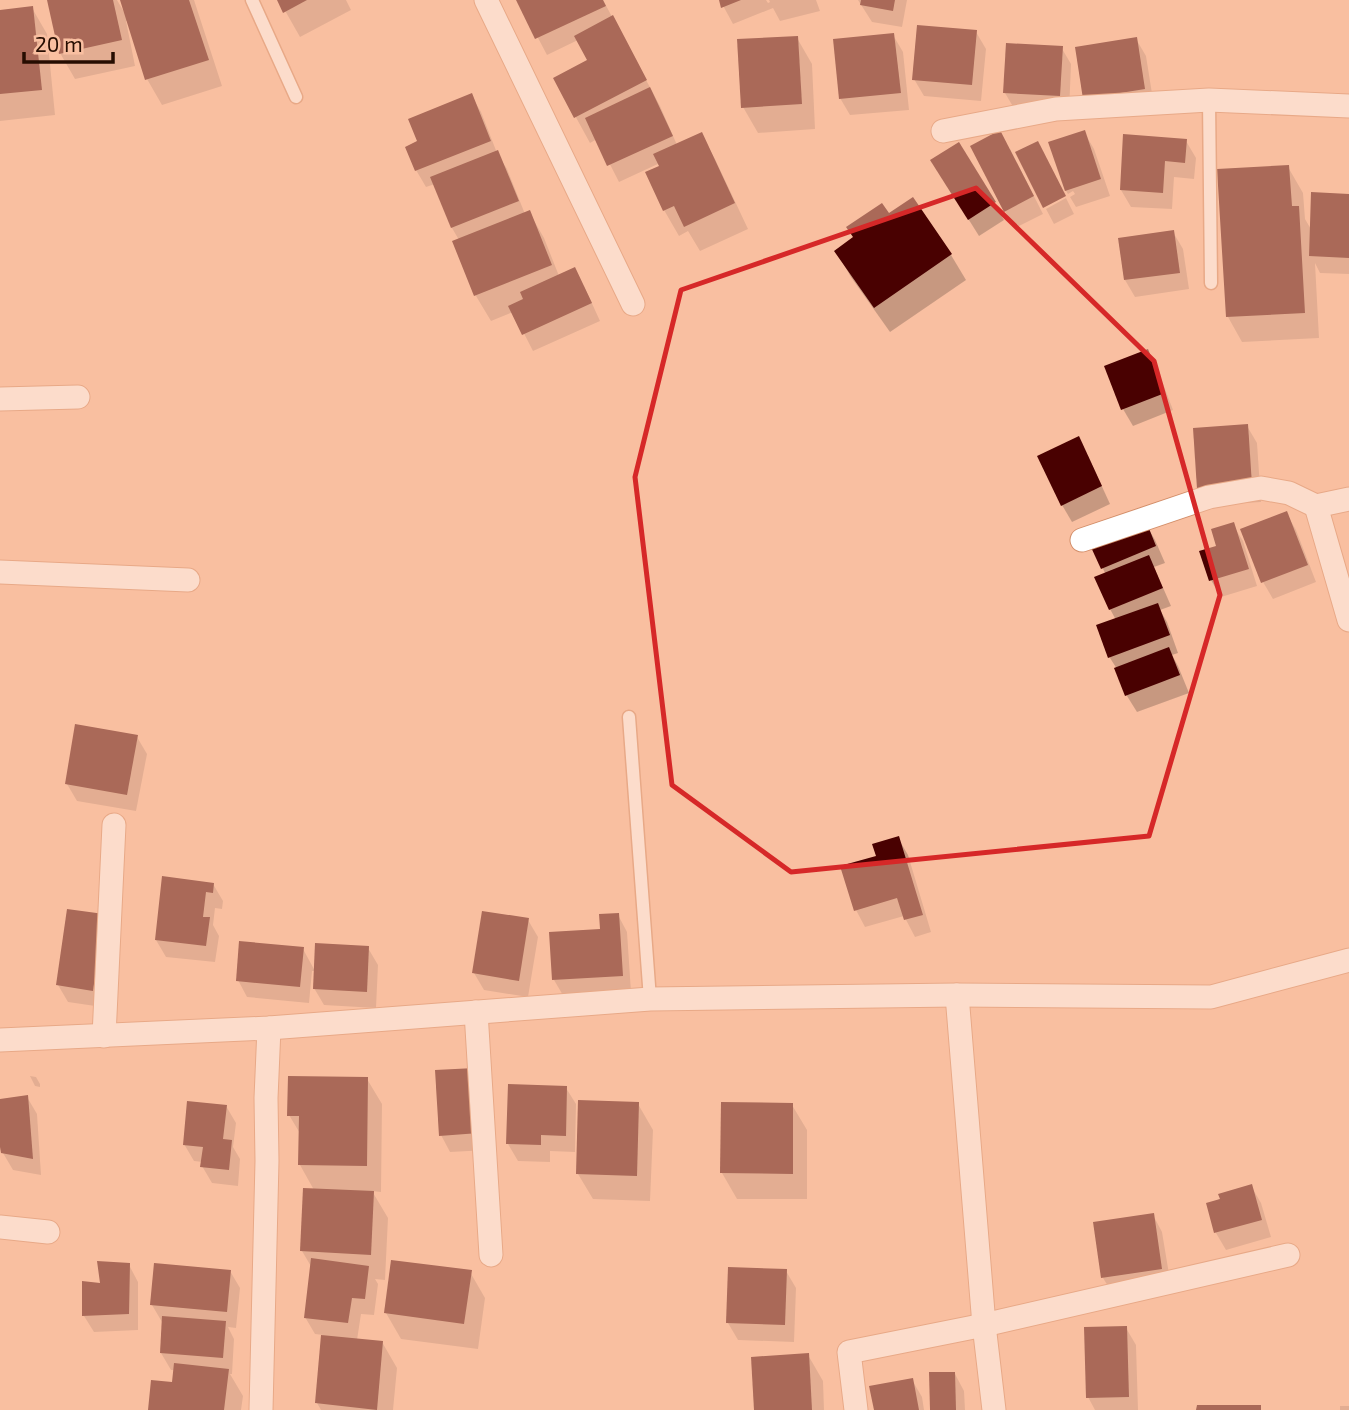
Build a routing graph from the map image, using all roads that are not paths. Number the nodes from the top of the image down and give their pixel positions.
1 (251, 0) edge
2 (486, 0) edge
3 (296, 97) dead end
4 (1209, 100) junction
5 (1349, 107) edge
6 (943, 131) dead end
7 (1211, 283) dead end
8 (633, 304) dead end
9 (78, 397) dead end
10 (0, 399) edge
11 (1349, 499) edge
12 (1316, 506) junction
13 (1082, 540) dead end
14 (0, 572) edge
15 (188, 580) dead end
16 (1349, 620) edge
17 (629, 717) dead end
18 (114, 825) dead end
19 (1349, 960) edge
20 (957, 995) junction
21 (650, 999) junction
22 (475, 1012) junction
23 (269, 1028) junction
24 (104, 1036) junction
25 (0, 1041) edge
26 (0, 1227) edge
27 (48, 1232) dead end
28 (491, 1255) dead end
29 (1287, 1255) dead end
30 (984, 1325) junction
31 (261, 1410) edge
32 (856, 1410) edge
33 (994, 1410) edge

1 - 3 lane
2 - 8 street
4 - 5 street
4 - 6 street
4 - 7 lane
9 - 10 street
11 - 12 street
12 - 13 street
12 - 16 street
14 - 15 street
17 - 21 lane
18 - 24 street
19 - 20 street
20 - 21 street
20 - 30 street
21 - 22 street
22 - 23 street
22 - 28 street
23 - 24 street
23 - 31 street
24 - 25 street
26 - 27 street
29 - 30 street
30 - 32 street
30 - 33 street

